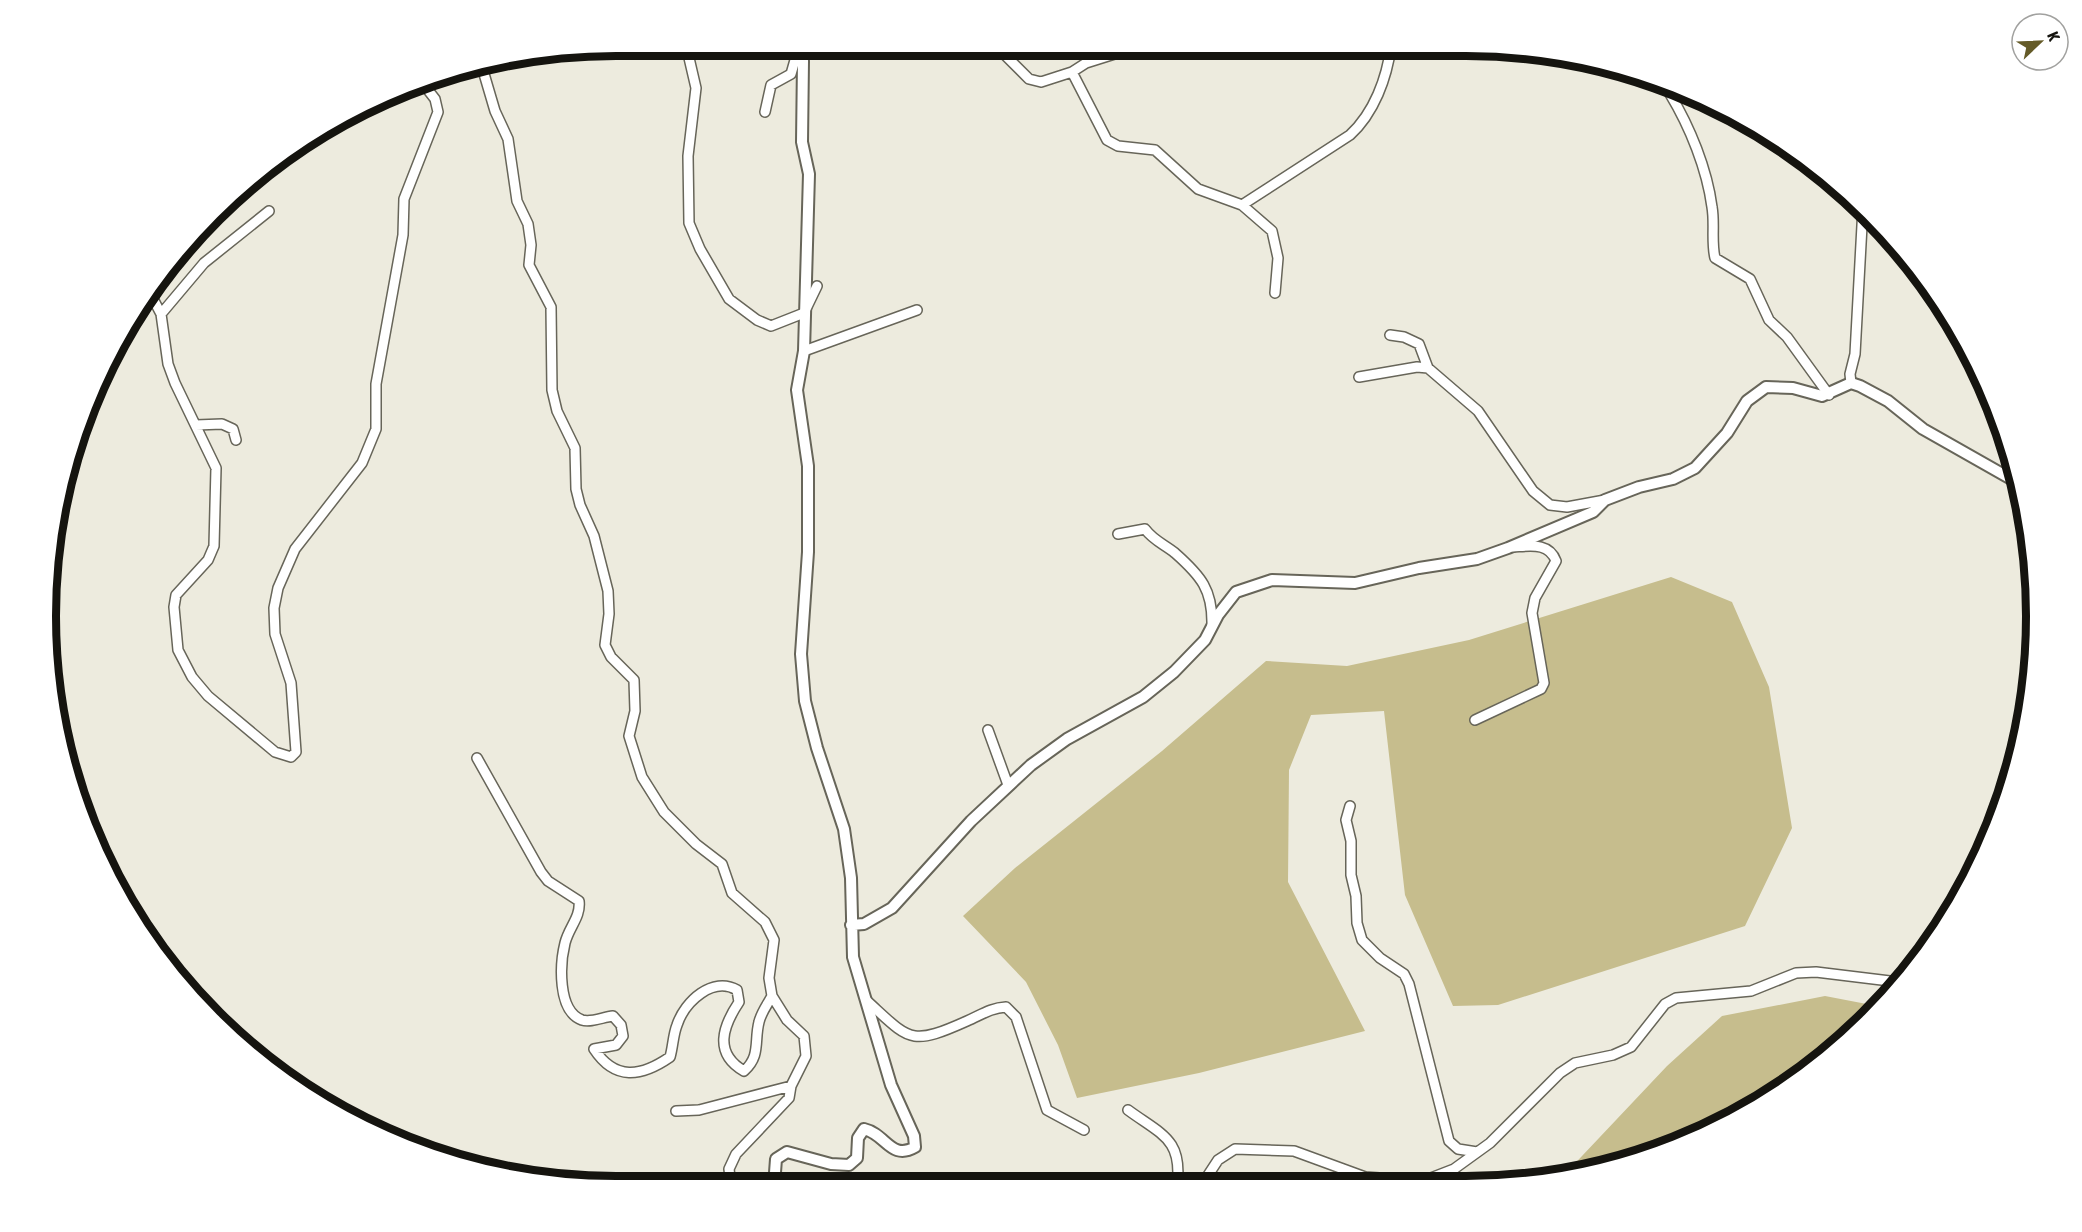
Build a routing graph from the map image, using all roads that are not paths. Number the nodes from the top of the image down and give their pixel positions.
1 (689, 56) edge
2 (795, 56) edge
3 (802, 56) edge
4 (1007, 56) edge
5 (1108, 56) edge
6 (1388, 56) edge
7 (484, 72) edge
8 (1072, 72) junction
9 (427, 89) edge
10 (1670, 94) edge
11 (765, 112) dead end
12 (1242, 205) junction
13 (269, 211) dead end
14 (1862, 220) edge
15 (817, 286) dead end
16 (1275, 293) dead end
17 (153, 300) edge
18 (917, 310) dead end
19 (161, 314) junction
20 (804, 314) junction
21 (1390, 335) dead end
22 (804, 351) junction
23 (1428, 368) junction
24 (1359, 377) dead end
25 (1851, 383) junction
26 (1829, 395) junction
27 (196, 425) junction
28 (236, 440) dead end
29 (2009, 478) edge
30 (1605, 500) junction
31 (1118, 534) dead end
32 (1508, 548) junction
33 (1212, 628) junction
34 (1475, 720) dead end
35 (988, 730) dead end
36 (477, 758) dead end
37 (1008, 785) junction
38 (1350, 806) dead end
39 (850, 925) junction
40 (1891, 981) edge
41 (772, 996) junction
42 (866, 1000) junction
43 (791, 1086) junction
44 (1128, 1110) dead end
45 (676, 1111) dead end
46 (1084, 1130) dead end
47 (1477, 1152) junction
48 (730, 1176) edge
49 (775, 1176) edge
50 (1179, 1176) edge
51 (1208, 1176) edge
52 (1362, 1176) edge
53 (1436, 1176) edge

1 - 20 street
2 - 11 street
3 - 20 street
4 - 8 street
5 - 8 street
6 - 12 street
7 - 41 street
8 - 12 street
9 - 27 street
10 - 26 street
12 - 16 street
13 - 19 street
14 - 25 street
15 - 20 street
17 - 19 street
18 - 22 street
19 - 27 street
20 - 22 street
21 - 23 street
22 - 39 street
23 - 24 street
23 - 30 street
25 - 26 street
25 - 29 street
26 - 30 street
27 - 28 street
30 - 32 street
31 - 33 street
32 - 33 street
32 - 34 street
33 - 37 street
35 - 37 street
36 - 41 street
37 - 39 street
38 - 47 street
39 - 42 street
40 - 47 street
41 - 43 street
42 - 46 street
42 - 49 street
43 - 45 street
43 - 48 street
44 - 50 street
47 - 53 street
51 - 52 street

